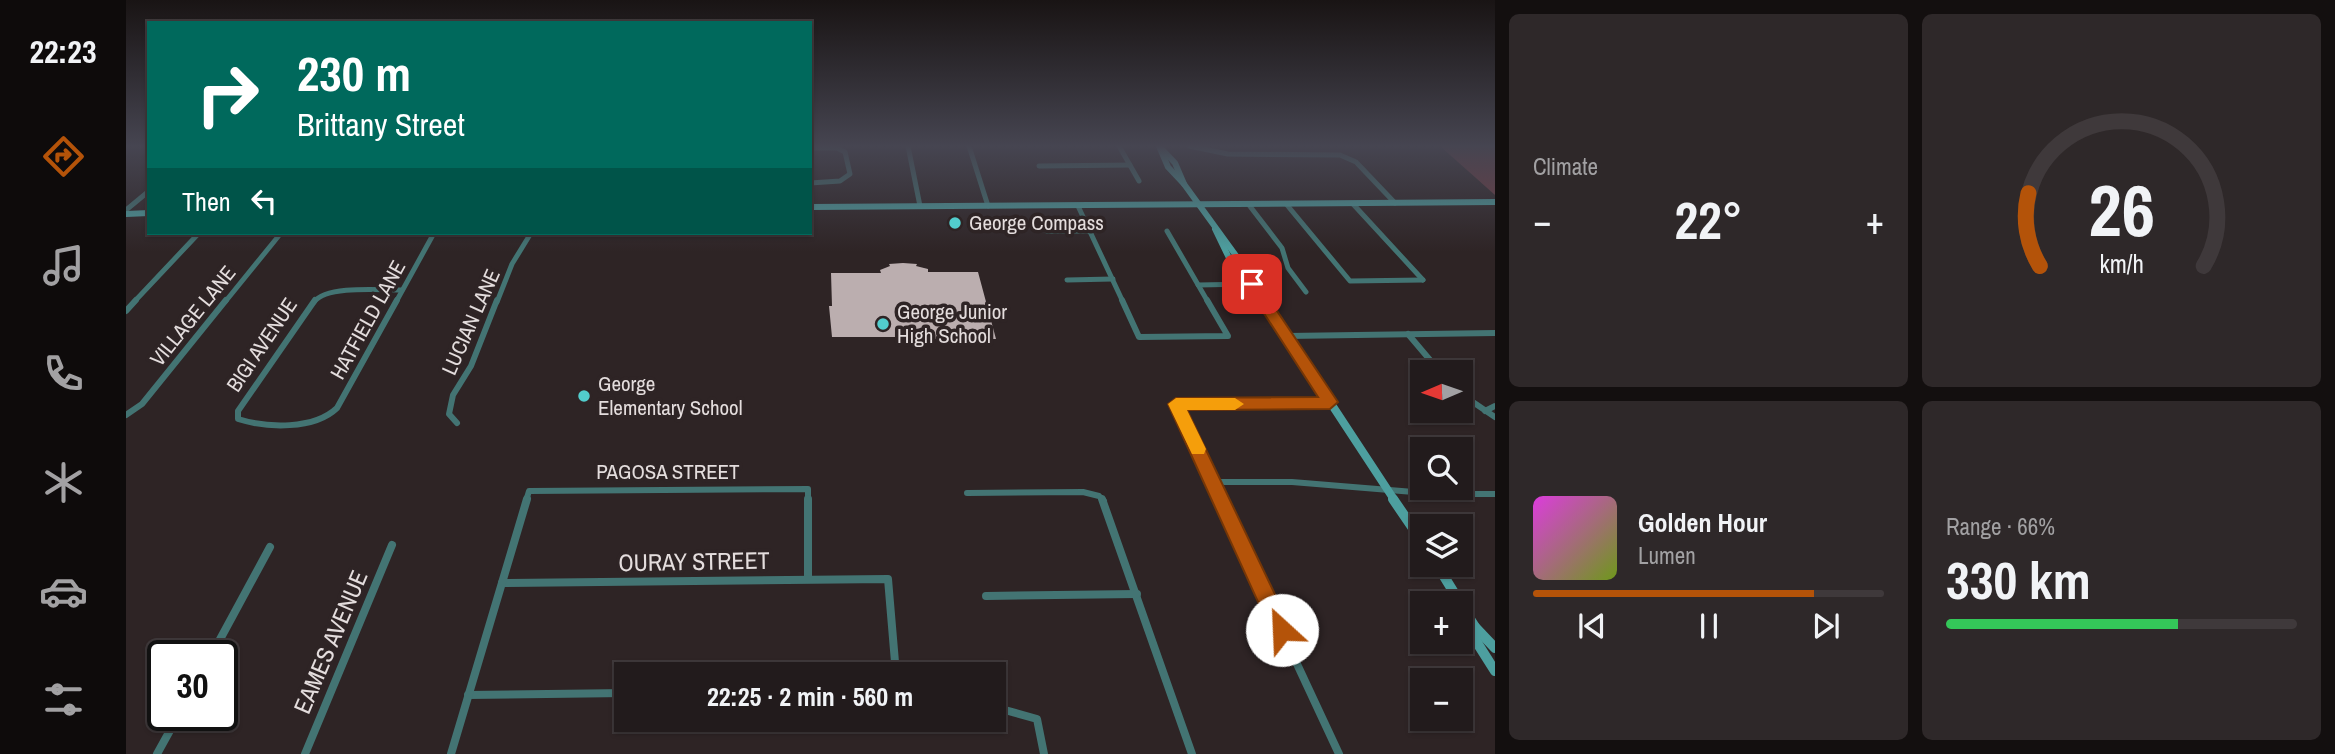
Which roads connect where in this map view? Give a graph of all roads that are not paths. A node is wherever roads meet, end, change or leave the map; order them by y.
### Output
1 (831, 181) edge
2 (915, 181) edge
3 (980, 181) edge
4 (1181, 181) edge
5 (1374, 181) edge
6 (812, 183) edge
7 (147, 193) edge
8 (1495, 202) edge
9 (1395, 203) junction
10 (1353, 204) junction
11 (988, 205) junction
12 (1198, 205) junction
13 (1250, 205) junction
14 (1287, 205) junction
15 (920, 206) junction
16 (1078, 206) junction
17 (812, 207) edge
18 (126, 212) edge
19 (147, 214) edge
20 (1047, 231) dead end
21 (1090, 231) junction
22 (1167, 231) dead end
23 (197, 235) edge
24 (279, 235) edge
25 (433, 235) edge
26 (530, 235) edge
27 (1113, 279) junction
28 (1067, 280) dead end
29 (1252, 284) junction
30 (1198, 285) junction
31 (402, 290) junction
32 (1306, 292) dead end
33 (126, 311) edge
34 (1495, 333) edge
35 (1408, 334) junction
36 (1287, 336) junction
37 (1430, 360) edge
38 (1330, 402) junction
39 (1474, 403) edge
40 (1495, 406) edge
41 (1485, 411) junction
42 (126, 415) edge
43 (1495, 417) edge
44 (238, 419) joint
45 (457, 423) dead end
46 (1213, 482) junction
47 (1387, 490) junction
48 (967, 493) dead end
49 (1495, 494) edge
50 (1410, 524) edge
51 (392, 545) dead end
52 (270, 547) dead end
53 (808, 579) junction
54 (502, 583) junction
55 (1137, 594) junction
56 (986, 596) dead end
57 (1473, 624) edge
58 (1475, 627) junction
59 (220, 640) edge
60 (1495, 648) edge
61 (895, 662) edge
62 (1495, 671) edge
63 (614, 693) edge
64 (468, 695) junction
65 (1006, 710) edge
66 (170, 731) edge
67 (157, 754) edge
68 (305, 754) edge
69 (451, 754) edge
70 (1044, 754) edge
71 (1192, 754) edge
72 (1339, 754) edge

1 - 6 street
2 - 15 street
3 - 11 street
4 - 12 street
5 - 9 street
7 - 18 street
8 - 9 street
9 - 10 street
10 - 14 street
10 - 14 street
11 - 15 street
11 - 16 street
12 - 13 street
12 - 16 street
12 - 29 street
13 - 14 street
13 - 32 street
15 - 17 street
16 - 21 street
18 - 19 street
20 - 21 street
21 - 27 street
22 - 30 street
23 - 33 street
24 - 42 street, VILLAGE LANE
25 - 31 street, HATFIELD LANE
26 - 45 street, LUCIAN LANE
27 - 28 street
27 - 30 street
29 - 30 street
29 - 36 street
31 - 44 street, BIGI AVENUE
31 - 44 street, HATFIELD LANE
34 - 35 street
35 - 36 street
35 - 37 street
36 - 38 street
38 - 46 street
38 - 47 street
39 - 41 street
40 - 41 street
41 - 43 street
46 - 47 street
46 - 72 street
47 - 49 street
47 - 50 street
48 - 55 street
51 - 68 street, EAMES AVENUE
52 - 59 street
53 - 54 street, OURAY STREET
53 - 54 street, PAGOSA STREET
53 - 61 street, OURAY STREET
54 - 64 street
55 - 56 street
55 - 71 street
57 - 58 street
58 - 60 street
58 - 62 street
63 - 64 street
64 - 69 street
65 - 70 street
66 - 67 street

